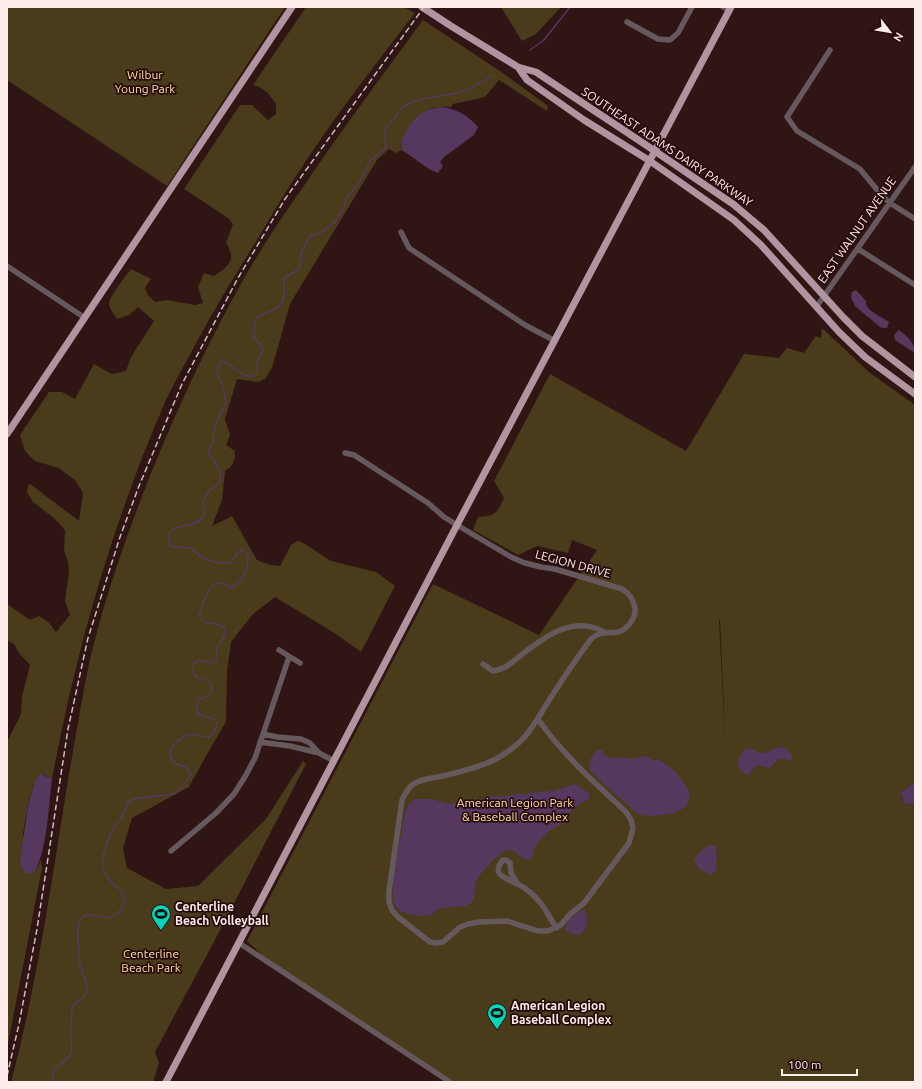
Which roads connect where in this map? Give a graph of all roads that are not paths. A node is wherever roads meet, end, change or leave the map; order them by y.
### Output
1 (292, 7) edge
2 (422, 7) edge
3 (692, 7) edge
4 (728, 8) edge
5 (627, 22) dead end
6 (830, 50) dead end
7 (518, 67) junction
8 (655, 151) junction
9 (650, 161) junction
10 (915, 167) edge
11 (890, 203) junction
12 (915, 219) edge
13 (401, 232) dead end
14 (858, 249) junction
15 (7, 266) edge
16 (915, 285) edge
17 (825, 296) junction
18 (817, 306) junction
19 (85, 318) junction
20 (555, 341) junction
21 (915, 377) edge
22 (915, 394) edge
23 (7, 434) edge
24 (345, 453) dead end
25 (457, 525) junction
26 (604, 632) junction
27 (279, 650) dead end
28 (289, 657) junction
29 (300, 663) dead end
30 (483, 664) dead end
31 (538, 719) junction
32 (263, 734) junction
33 (260, 742) junction
34 (319, 753) junction
35 (334, 761) junction
36 (171, 850) dead end
37 (517, 883) dead end
38 (557, 928) junction
39 (239, 943) junction
40 (166, 1082) edge
41 (450, 1082) edge

1 - 19 main road
2 - 7 main road, SOUTHEAST ADAMS DAIRY PARKWAY
3 - 5 street
4 - 8 main road
6 - 11 street
7 - 8 main road, SOUTHEAST ADAMS DAIRY PARKWAY
7 - 9 main road, SOUTHEAST ADAMS DAIRY PARKWAY
8 - 9 main road
8 - 17 main road, SOUTHEAST ADAMS DAIRY PARKWAY
9 - 18 main road, SOUTHEAST ADAMS DAIRY PARKWAY
9 - 20 main road
10 - 11 street, EAST WALNUT AVENUE
11 - 12 street
11 - 14 street, EAST WALNUT AVENUE
13 - 20 street
14 - 16 street
14 - 17 street, EAST WALNUT AVENUE
15 - 19 street
17 - 18 street, EAST WALNUT AVENUE
17 - 21 main road, SOUTHEAST ADAMS DAIRY PARKWAY
18 - 22 main road, SOUTHEAST ADAMS DAIRY PARKWAY
19 - 23 main road
20 - 25 main road
24 - 25 street
25 - 26 street, LEGION DRIVE
25 - 35 main road
26 - 30 street
26 - 31 street
27 - 28 street
28 - 29 street
28 - 32 street
31 - 38 street
31 - 38 street
32 - 33 street
32 - 34 street
33 - 34 street
33 - 36 street
34 - 35 street
35 - 39 main road
37 - 38 street
39 - 40 main road
39 - 41 street

